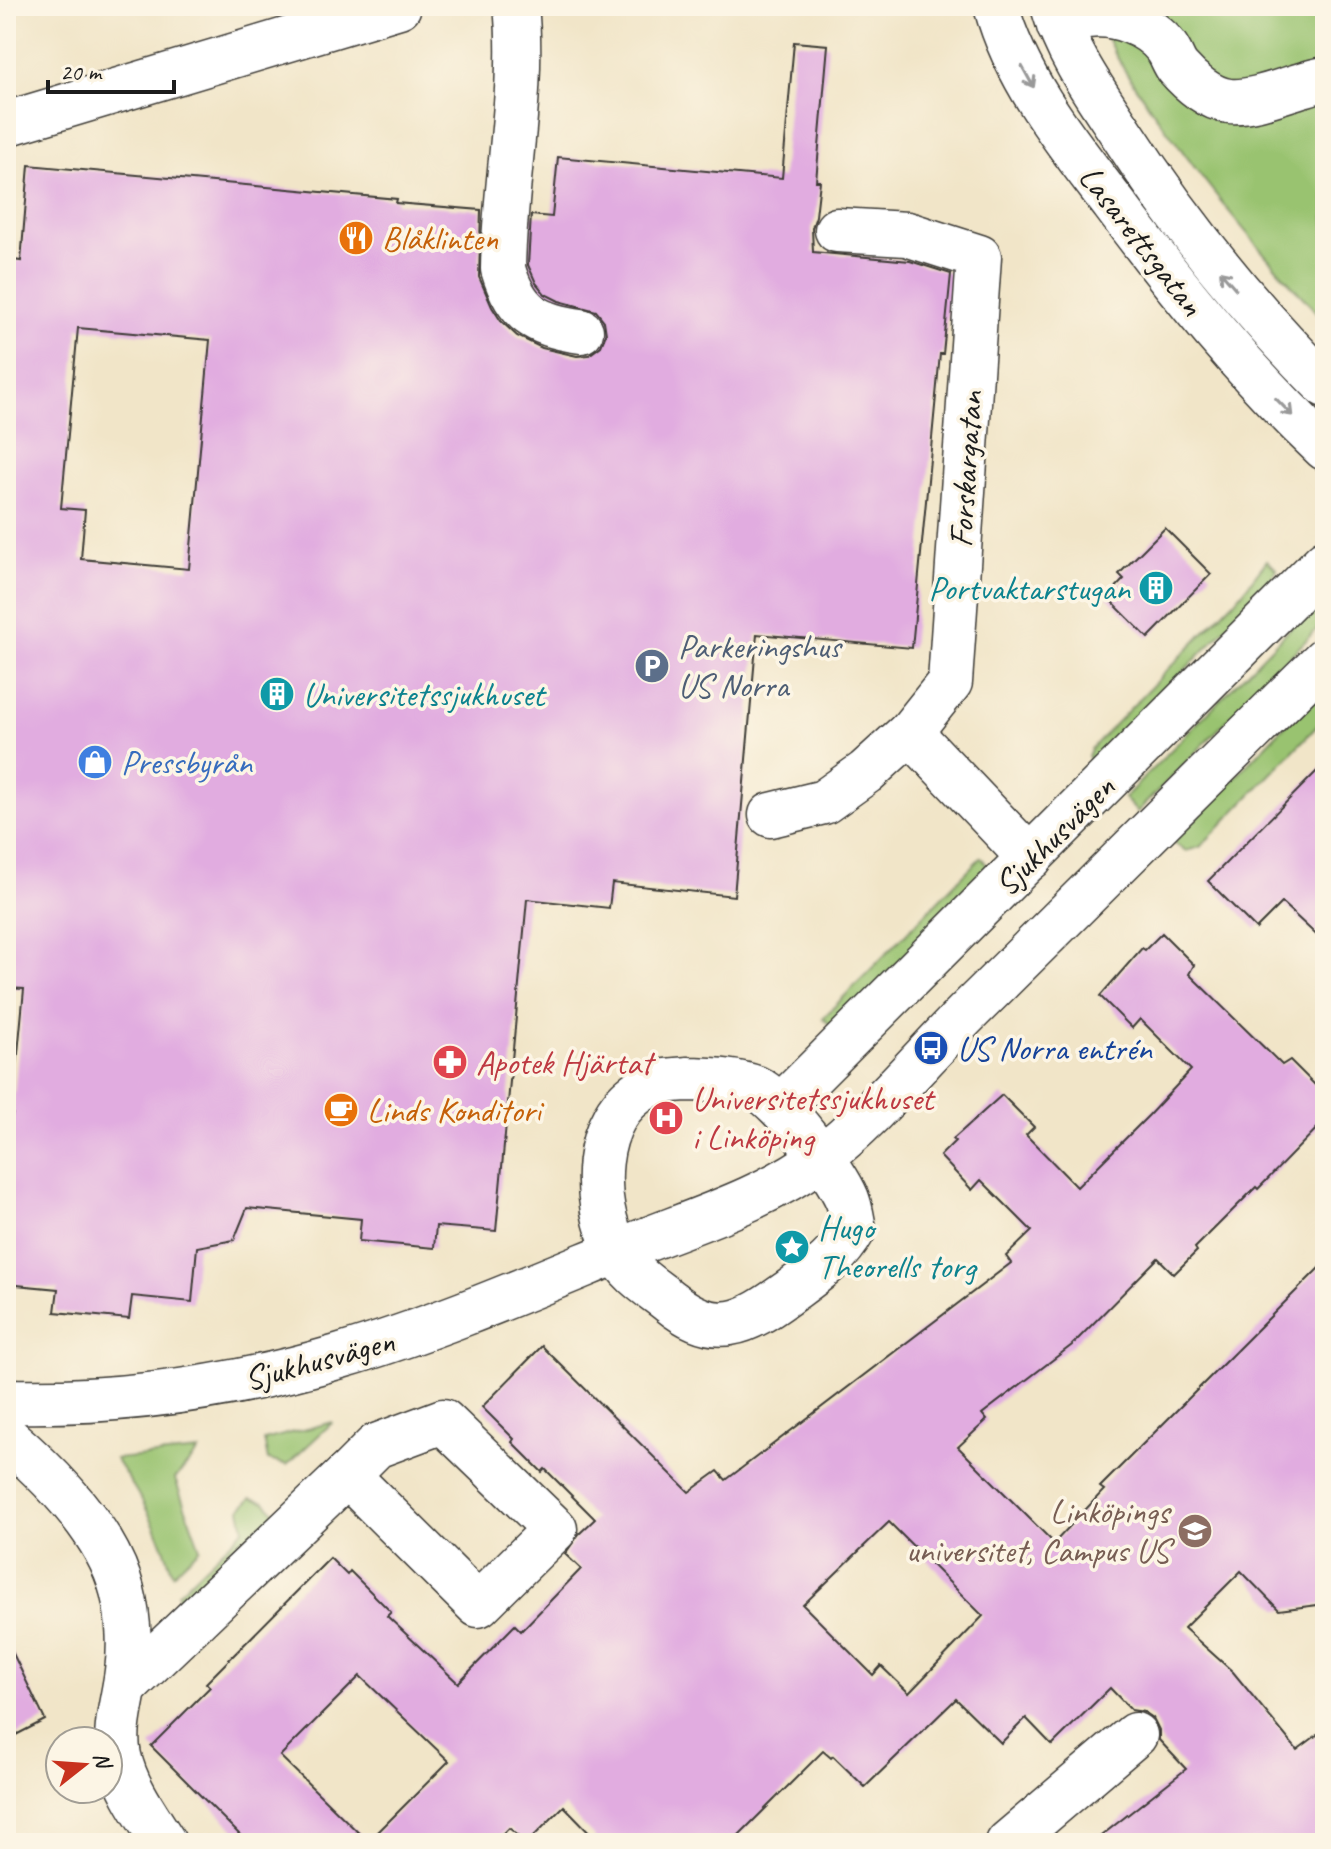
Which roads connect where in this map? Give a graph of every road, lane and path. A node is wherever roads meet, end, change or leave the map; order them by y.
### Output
1 (399, 6) edge
2 (516, 6) edge
3 (996, 6) edge
4 (1056, 16) edge
5 (1325, 79) edge
6 (6, 124) edge
7 (837, 230) dead end
8 (581, 331) dead end
9 (1325, 385) edge
10 (1325, 448) edge
11 (1325, 562) edge
12 (1325, 659) edge
13 (910, 732) junction
14 (771, 815) dead end
15 (1030, 858) junction
16 (781, 1106) junction
17 (820, 1158) junction
18 (617, 1252) junction
19 (6, 1401) edge
20 (6, 1437) edge
21 (347, 1475) junction
22 (125, 1687) junction
23 (1135, 1735) dead end
24 (164, 1843) edge
25 (1008, 1843) edge

1 - 6 street
2 - 8 street
3 -> 10 street, Lasarettsgatan
4 - 5 street
9 -> 4 street, Lasarettsgatan
7 - 13 street, Forskargatan
11 - 15 street, Sjukhusvägen
12 - 17 street, Sjukhusvägen
13 - 14 street, Forskargatan
13 - 15 street
15 - 16 street, Sjukhusvägen
16 - 17 street
16 - 18 street
17 - 18 street, Sjukhusvägen
17 - 18 street
18 - 19 street, Sjukhusvägen
20 - 22 street
21 - 21 street
21 - 22 street
22 - 24 street
23 - 25 street

